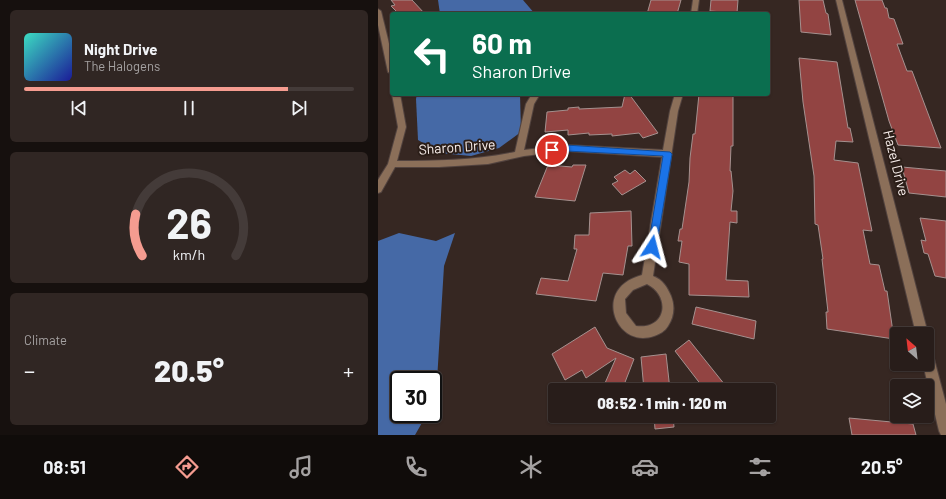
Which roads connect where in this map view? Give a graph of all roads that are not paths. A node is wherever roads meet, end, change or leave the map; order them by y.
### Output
1 (696, 0) edge
2 (839, 0) edge
3 (378, 11) edge
4 (694, 12) edge
5 (390, 63) edge
6 (396, 96) edge
7 (535, 96) edge
8 (678, 96) edge
9 (519, 154) junction
10 (668, 154) junction
11 (392, 164) junction
12 (378, 189) edge
13 (647, 279) junction
14 (920, 327) edge
15 (931, 371) edge
16 (946, 431) edge

1 - 4 street
2 - 14 street, Hazel Drive
3 - 5 street
6 - 11 street
7 - 9 street
8 - 10 street
9 - 10 street, Sharon Drive
9 - 11 street, Sharon Drive
10 - 13 street
11 - 12 street
13 - 13 street
15 - 16 street

